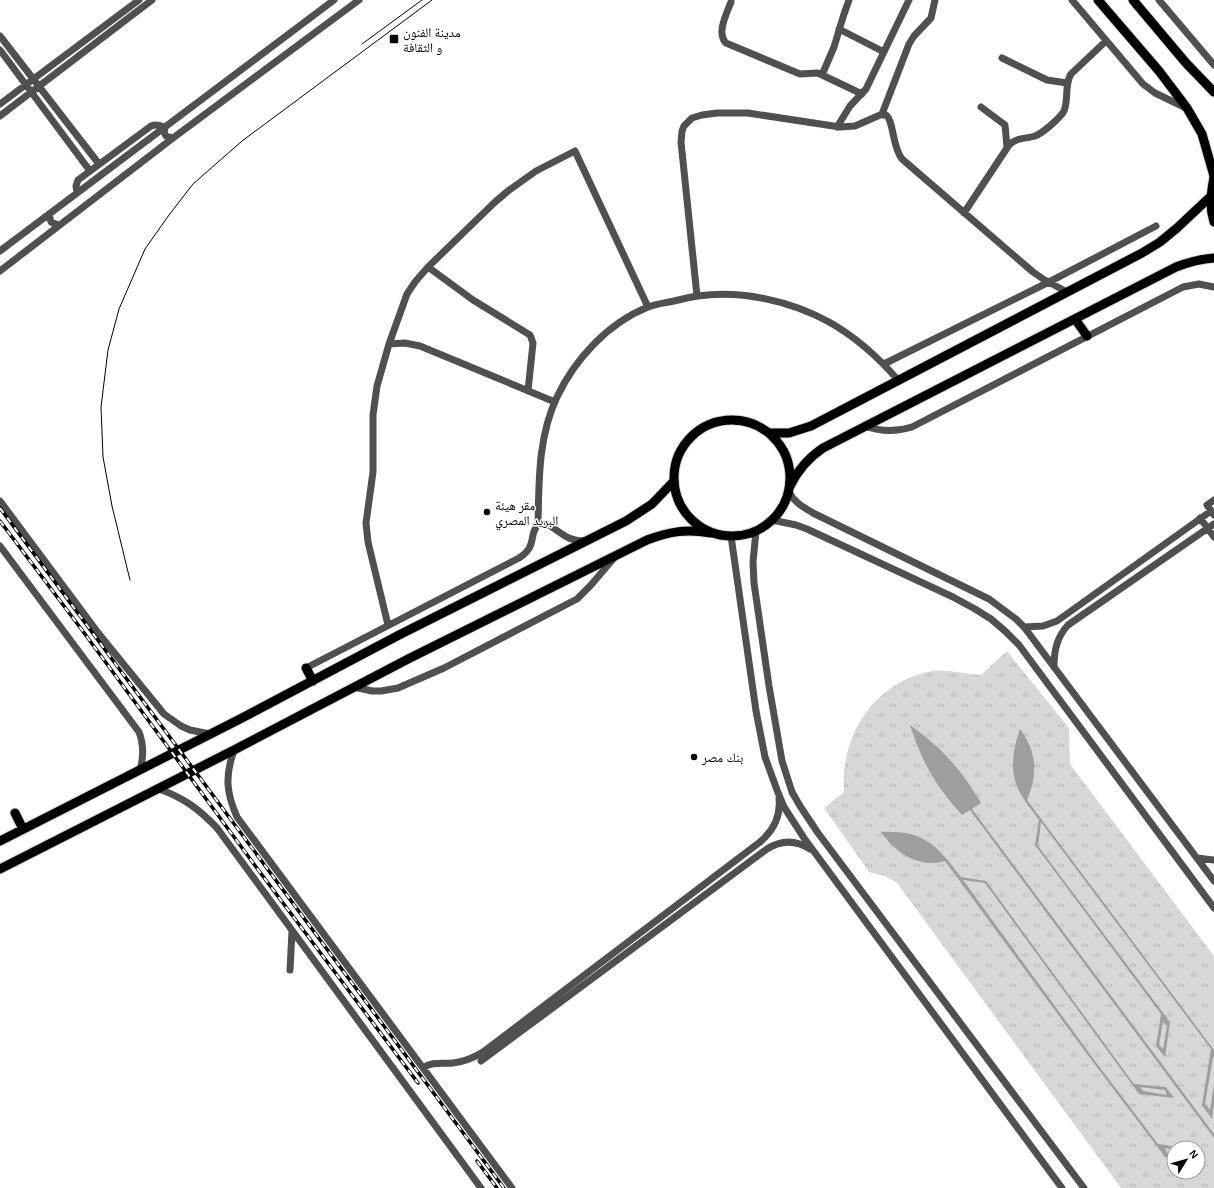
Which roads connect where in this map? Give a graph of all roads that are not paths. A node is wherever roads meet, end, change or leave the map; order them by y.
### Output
1 (139, 0) edge
2 (152, 0) edge
3 (334, 0) edge
4 (359, 0) edge
5 (849, 0) edge
6 (909, 0) edge
7 (935, 0) edge
8 (1072, 0) edge
9 (1098, 0) edge
10 (1133, 0) edge
11 (1159, 0) edge
12 (731, 2) dead end
13 (840, 29) junction
14 (0, 36) edge
15 (1106, 41) junction
16 (0, 50) edge
17 (884, 52) junction
18 (1002, 58) dead end
19 (1214, 65) edge
20 (822, 75) junction
21 (33, 79) junction
22 (1067, 83) junction
23 (26, 84) junction
24 (39, 86) junction
25 (32, 92) junction
26 (1214, 92) edge
27 (862, 94) junction
28 (0, 104) edge
29 (981, 106) dead end
30 (1187, 108) junction
31 (882, 114) junction
32 (0, 116) edge
33 (837, 127) junction
34 (165, 128) junction
35 (173, 138) junction
36 (1007, 147) junction
37 (99, 164) junction
38 (90, 171) junction
39 (1214, 176) edge
40 (78, 193) junction
41 (1210, 197) junction
42 (964, 213) junction
43 (49, 214) junction
44 (1214, 222) edge
45 (58, 225) junction
46 (1156, 226) dead end
47 (0, 251) edge
48 (1214, 258) edge
49 (428, 268) junction
50 (0, 271) edge
51 (1049, 282) junction
52 (1214, 287) edge
53 (1067, 292) junction
54 (697, 296) junction
55 (648, 307) junction
56 (1075, 319) junction
57 (1087, 336) junction
58 (389, 344) junction
59 (884, 364) junction
60 (898, 380) junction
61 (528, 390) junction
62 (555, 402) junction
63 (865, 426) junction
64 (769, 433) junction
65 (674, 481) junction
66 (789, 490) junction
67 (1214, 500) edge
68 (0, 501) edge
69 (1211, 510) edge
70 (1200, 518) junction
71 (772, 520) junction
72 (1214, 524) edge
73 (538, 525) junction
74 (1207, 529) junction
75 (756, 531) junction
76 (712, 533) junction
77 (731, 536) junction
78 (1214, 538) edge
79 (585, 541) junction
80 (0, 546) edge
81 (616, 555) junction
82 (388, 625) junction
83 (1024, 627) junction
84 (1054, 667) junction
85 (306, 668) joint
86 (313, 681) junction
87 (354, 687) junction
88 (210, 734) junction
89 (234, 750) junction
90 (140, 770) junction
91 (159, 789) junction
92 (777, 790) junction
93 (15, 813) dead end
94 (23, 829) junction
95 (0, 841) edge
96 (815, 852) junction
97 (1197, 858) junction
98 (1214, 860) edge
99 (0, 869) edge
100 (1214, 881) edge
101 (1214, 908) edge
102 (292, 931) junction
103 (627, 943) junction
104 (632, 949) junction
105 (614, 952) junction
106 (619, 959) junction
107 (290, 970) dead end
108 (481, 1061) dead end
109 (422, 1068) junction
110 (480, 1188) edge
111 (512, 1188) edge
112 (1062, 1188) edge
113 (1084, 1188) edge

1 - 21 street
2 - 24 street
3 - 34 street
4 - 35 street
5 - 13 street
6 - 17 street
7 - 31 street
8 - 15 street
9 - 30 main road
10 - 26 main road
11 - 19 street
12 - 20 street
13 - 17 street
13 - 20 street
14 - 21 street
15 - 22 street
15 - 30 street
16 - 23 street
17 - 27 street
18 - 22 street
20 - 27 street
21 - 23 street
21 - 24 street
22 - 36 street
23 - 25 street
23 - 28 street
24 - 25 street
24 - 37 street
25 - 32 street
25 - 38 street
27 - 33 street
29 - 36 street
30 - 39 main road
31 - 33 street
31 - 42 street
33 - 54 street
34 - 35 street
34 - 37 street
34 - 40 street
35 - 45 street
36 - 42 street
37 - 38 street
38 - 40 street
39 - 41 main road
40 - 43 street
41 - 44 main road
41 - 53 main road
42 - 51 street
43 - 45 street
43 - 47 street
45 - 50 street
46 - 51 street
48 - 56 main road
49 - 55 street
49 - 58 street
49 - 61 street
51 - 53 street
51 - 59 street
52 - 57 street
53 - 60 main road
54 - 55 street
54 - 59 street
55 - 62 street
56 - 57 main road
56 - 63 main road
57 - 63 street
58 - 61 street
58 - 82 street
59 - 60 street
60 - 64 main road
61 - 62 street
62 - 73 street
63 - 66 main road
64 - 65 main road
64 - 66 main road
65 - 76 main road
65 - 79 main road
66 - 71 main road
66 - 83 street
67 - 69 street
68 - 88 street
69 - 70 street
70 - 74 street
70 - 83 street
71 - 75 main road
71 - 101 street
72 - 74 street
73 - 79 street
73 - 82 street
74 - 78 street
74 - 84 street
75 - 77 main road
75 - 113 street
76 - 77 main road
76 - 81 main road
77 - 92 street
79 - 86 main road
80 - 90 street
81 - 87 main road
81 - 87 street
82 - 85 street
83 - 84 street
84 - 97 street
85 - 86 main road
86 - 88 main road
87 - 89 main road
88 - 90 main road
89 - 91 main road
89 - 109 street
90 - 94 main road
91 - 99 main road
91 - 102 street
92 - 96 street
92 - 103 street
93 - 94 main road
94 - 95 main road
96 - 104 street
96 - 112 street
97 - 98 street
97 - 100 street
102 - 107 street
102 - 110 street
103 - 104 street
103 - 105 street
104 - 106 street
105 - 106 street
105 - 109 street
106 - 108 street
109 - 111 street

